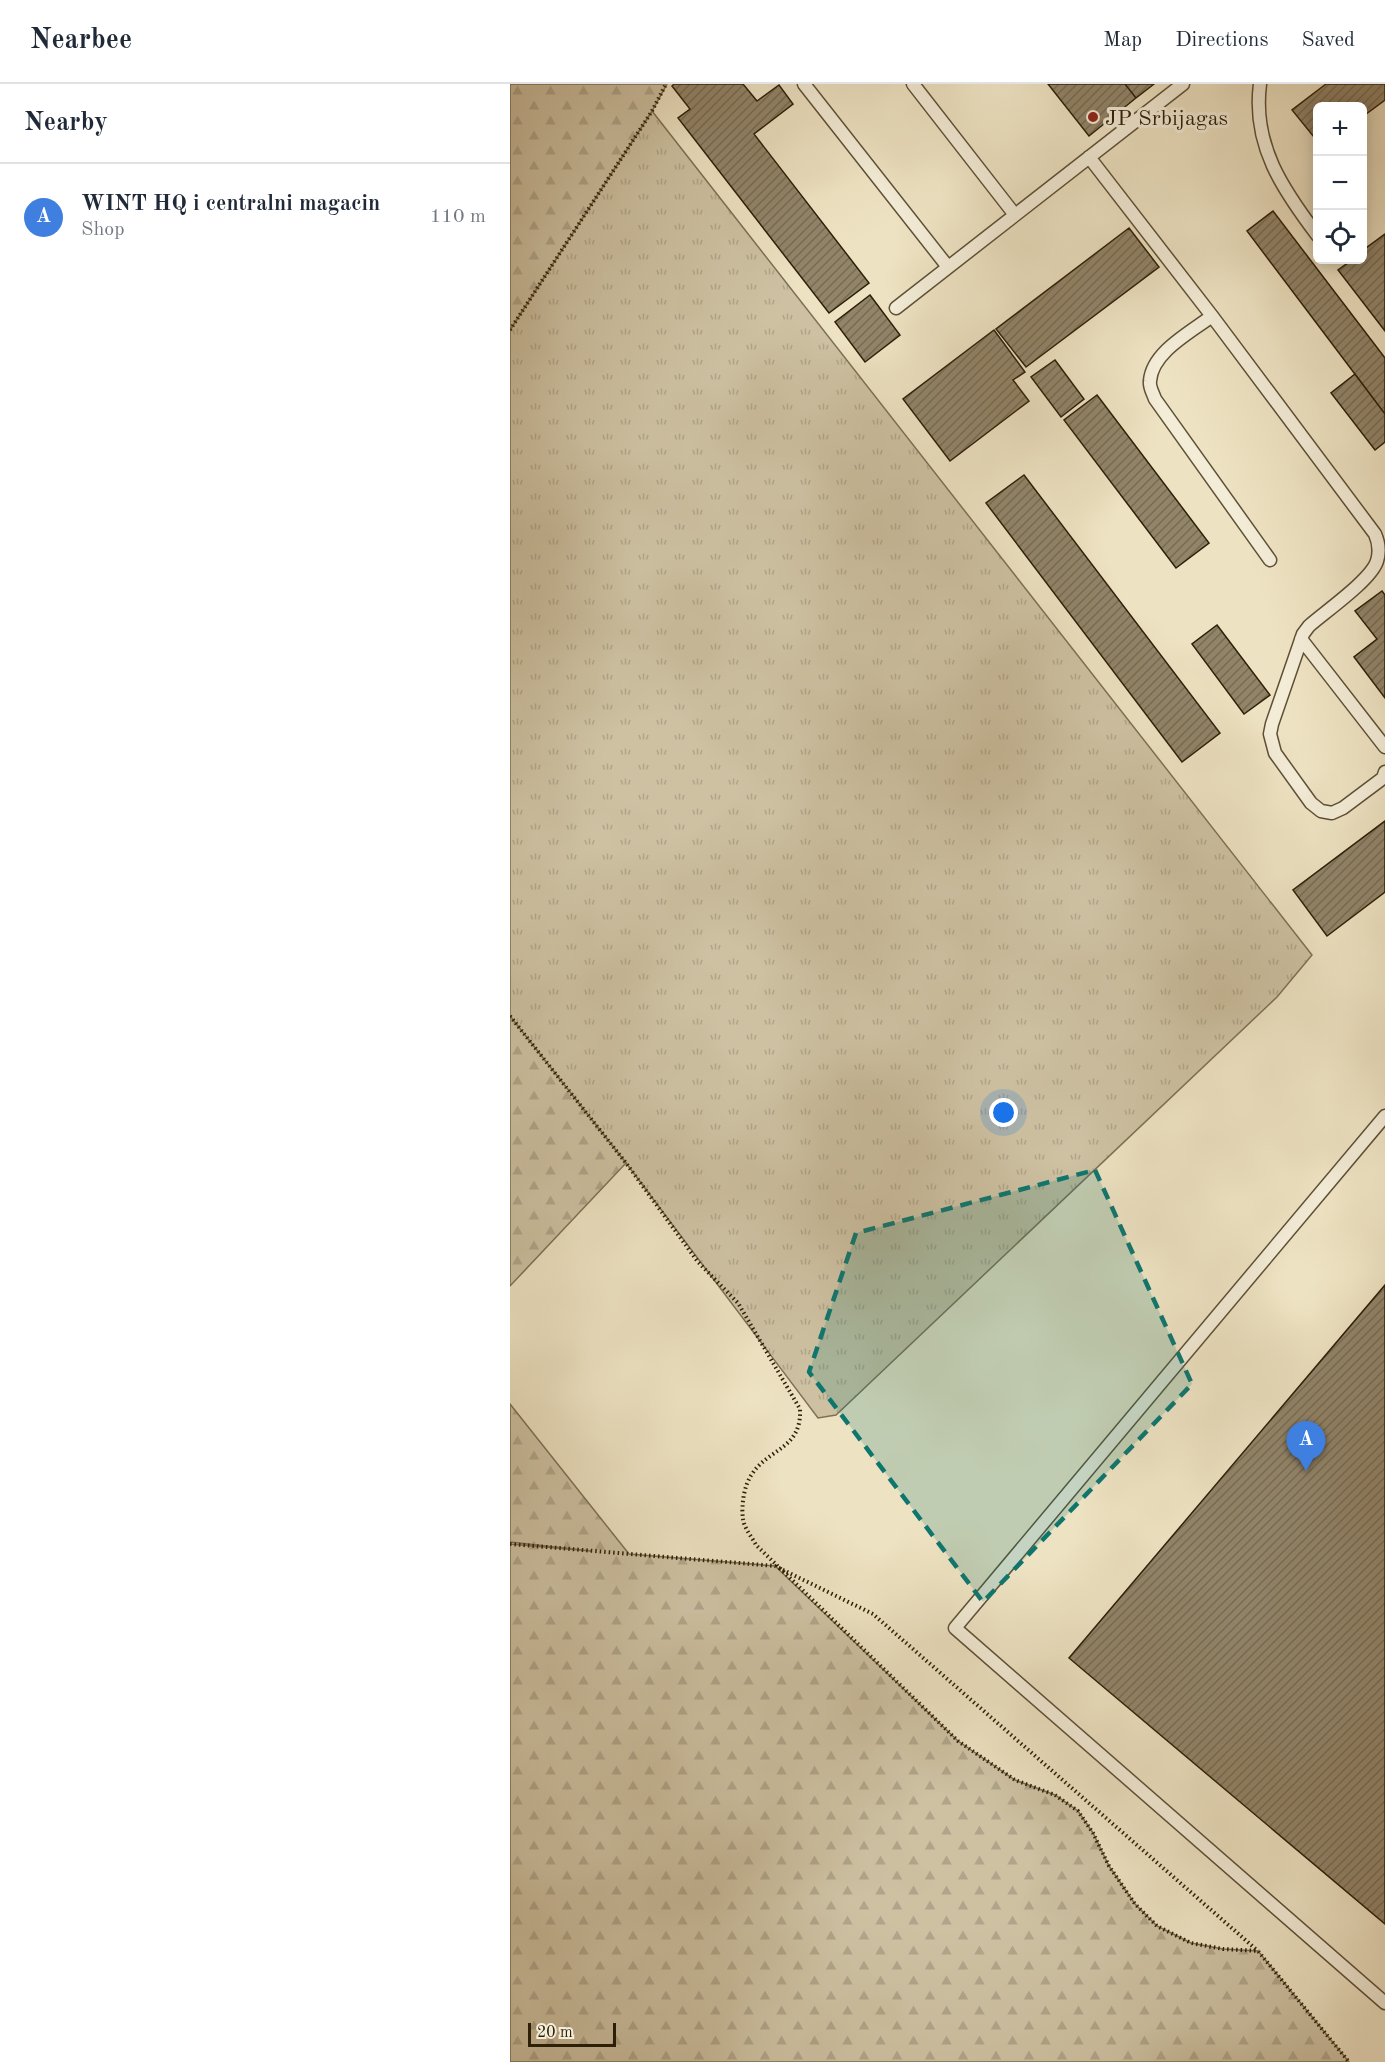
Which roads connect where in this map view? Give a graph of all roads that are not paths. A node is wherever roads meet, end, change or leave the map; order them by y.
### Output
1 (804, 84) edge
2 (913, 84) edge
3 (1183, 84) edge
4 (1260, 84) edge
5 (1089, 157) junction
6 (1015, 214) junction
7 (1313, 231) edge
8 (948, 267) junction
9 (896, 308) dead end
10 (1212, 316) junction
11 (1270, 560) dead end
12 (1301, 639) junction
13 (1385, 747) edge
14 (1385, 772) edge
15 (1385, 1116) edge
16 (1385, 2003) edge

1 - 8 lane
2 - 6 lane
3 - 5 lane
4 - 7 lane
5 - 6 lane
5 - 10 lane
6 - 8 lane
8 - 9 lane
10 - 11 lane
10 - 12 lane
12 - 13 lane
12 - 14 lane
15 - 16 lane

